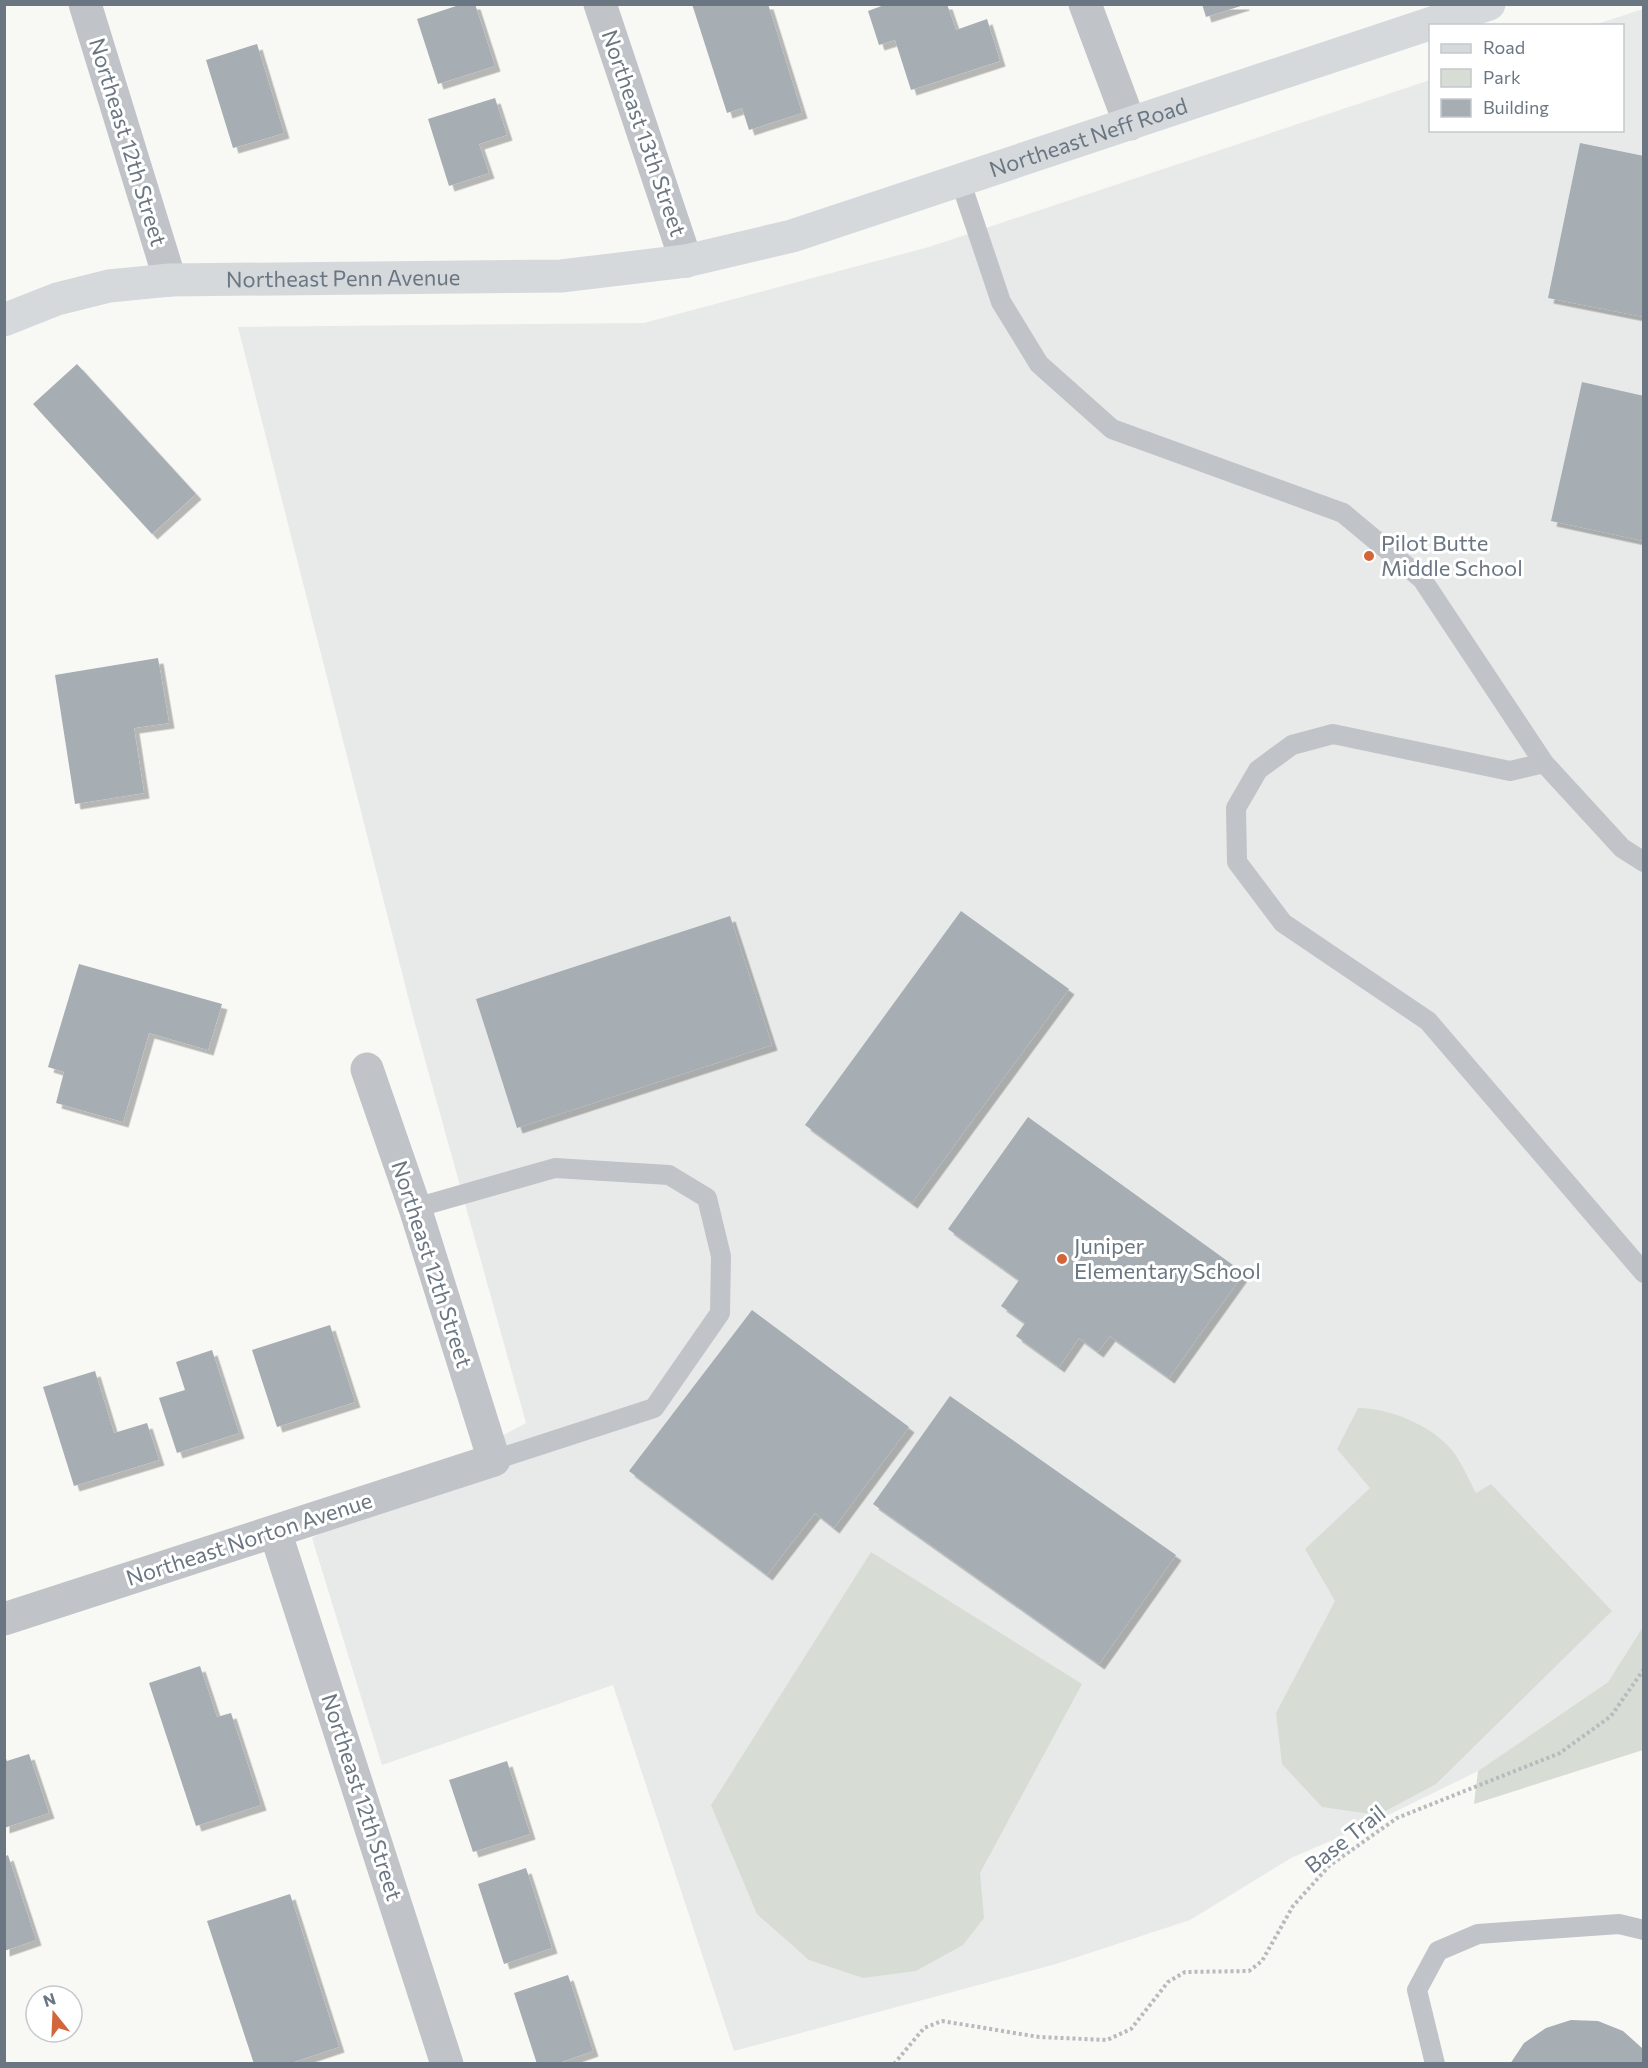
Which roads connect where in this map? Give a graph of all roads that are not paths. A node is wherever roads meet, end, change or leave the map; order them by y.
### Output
1 (85, 4) edge
2 (600, 4) edge
3 (1085, 4) edge
4 (1489, 4) edge
5 (1429, 24) edge
6 (1429, 24) edge
7 (1130, 124) junction
8 (960, 180) junction
9 (686, 261) junction
10 (170, 280) junction
11 (4, 320) edge
12 (1544, 763) junction
13 (1644, 862) edge
14 (367, 1069) dead end
15 (415, 1208) junction
16 (1644, 1273) edge
17 (494, 1460) junction
18 (275, 1531) junction
19 (4, 1619) edge
20 (1644, 1930) edge
21 (447, 2064) edge
22 (1435, 2064) edge

1 - 10 street, Northeast 12th Street
2 - 9 street, Northeast 13th Street
3 - 7 street
4 - 6 main road, Northeast Neff Road
5 - 7 main road, Northeast Neff Road
7 - 8 main road, Northeast Neff Road
8 - 9 main road, Northeast Neff Road
8 - 12 lane
9 - 10 main road, Northeast Penn Avenue
10 - 11 main road, Northeast Penn Avenue
12 - 13 lane
12 - 16 lane
14 - 15 street, Northeast 12th Street
15 - 17 street, Northeast 12th Street
15 - 17 lane
17 - 18 street, Northeast Norton Avenue
18 - 19 street, Northeast Norton Avenue
18 - 21 street, Northeast 12th Street
20 - 22 lane

